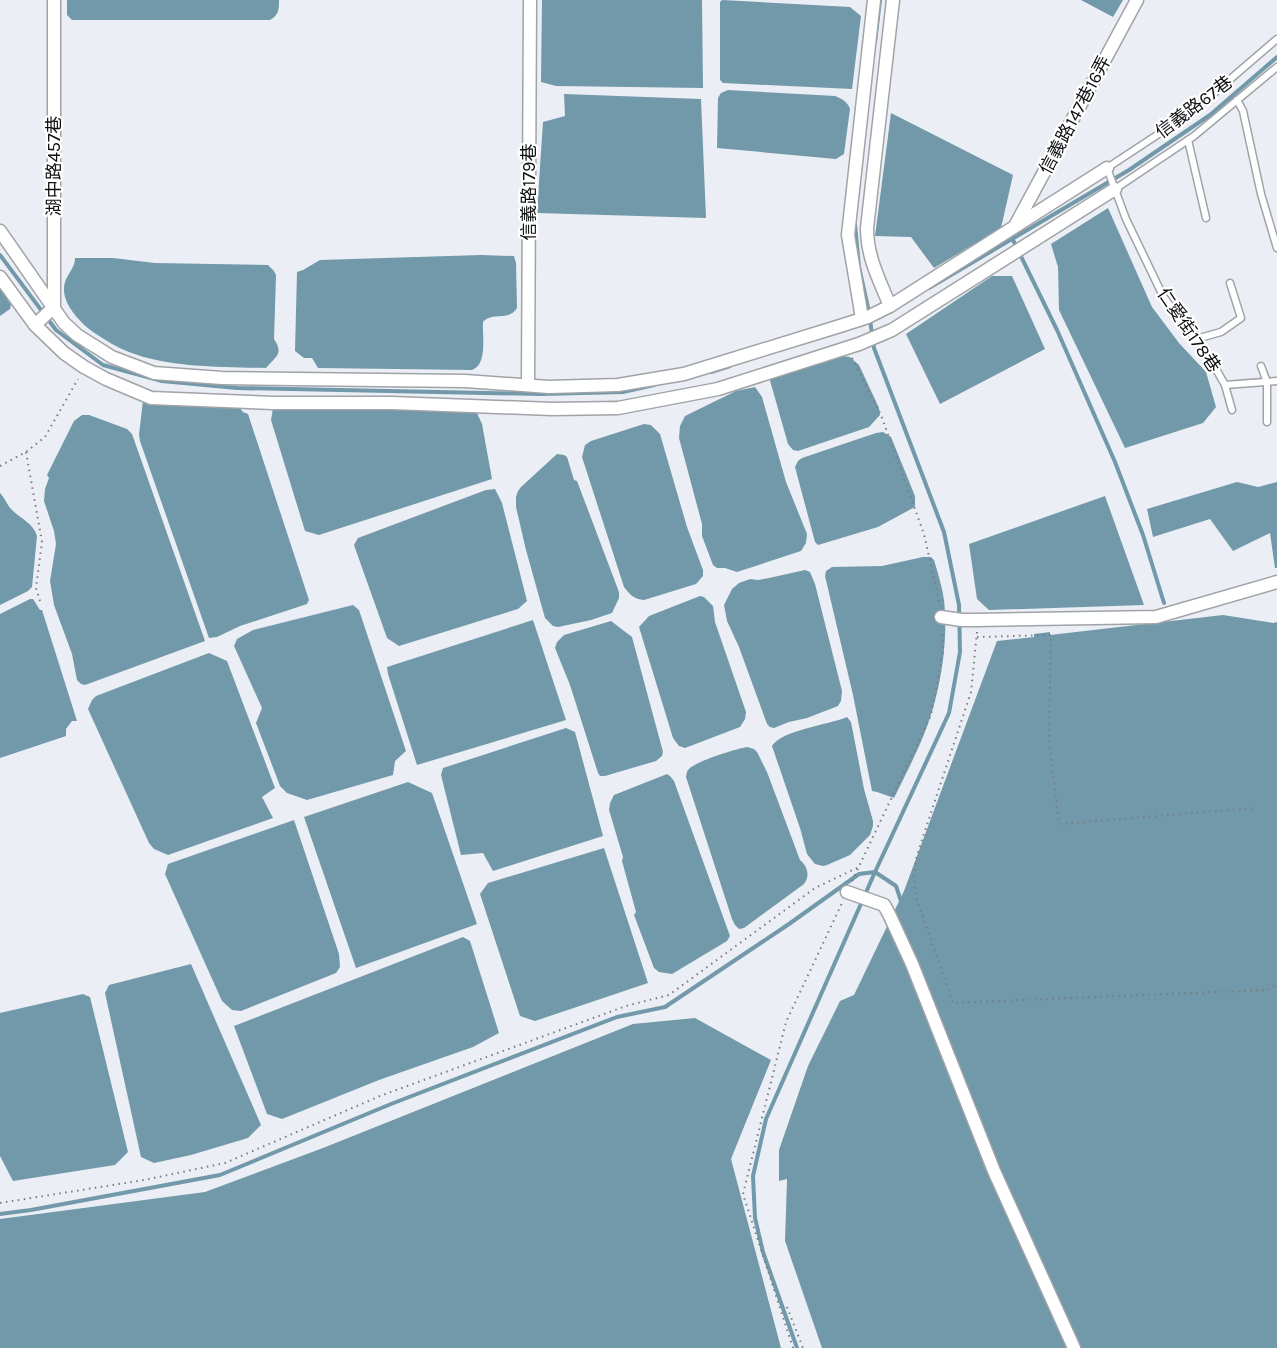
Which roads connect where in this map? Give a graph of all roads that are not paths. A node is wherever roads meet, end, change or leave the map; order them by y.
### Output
1 (54, 0) edge
2 (530, 0) edge
3 (874, 0) edge
4 (893, 0) edge
5 (1137, 0) edge
6 (1276, 44) edge
7 (1277, 67) edge
8 (1236, 100) junction
9 (1188, 140) junction
10 (1108, 171) junction
11 (1114, 186) junction
12 (1206, 218) dead end
13 (1013, 229) junction
14 (0, 231) edge
15 (1277, 248) edge
16 (0, 277) edge
17 (1230, 283) dead end
18 (54, 307) junction
19 (886, 308) junction
20 (865, 317) junction
21 (35, 325) junction
22 (1196, 339) junction
23 (1261, 366) dead end
24 (1277, 381) edge
25 (1267, 382) junction
26 (528, 385) junction
27 (1225, 385) junction
28 (1232, 410) dead end
29 (1267, 422) dead end
30 (1277, 582) edge
31 (944, 617) road end
32 (847, 892) road end
33 (1074, 1348) edge

1 - 18 street, 湖中路457巷
2 - 26 street, 信義路179巷
3 - 20 street
4 - 19 street
5 - 13 street, 信義路147巷16弄
6 - 10 lane, 信義路67巷
7 - 8 lane
8 - 9 lane
8 - 15 lane
9 - 11 lane
9 - 12 lane
10 - 11 lane, 仁愛街178巷
10 - 13 street
11 - 21 street
11 - 22 lane, 仁愛街178巷
13 - 19 street
14 - 18 street
16 - 21 street
17 - 22 lane
18 - 21 street
18 - 26 street
19 - 20 street
20 - 26 street
22 - 27 lane, 仁愛街178巷
23 - 25 lane
24 - 25 lane
25 - 27 lane
25 - 29 lane
27 - 28 lane, 仁愛街178巷
30 - 31 street
32 - 33 street

